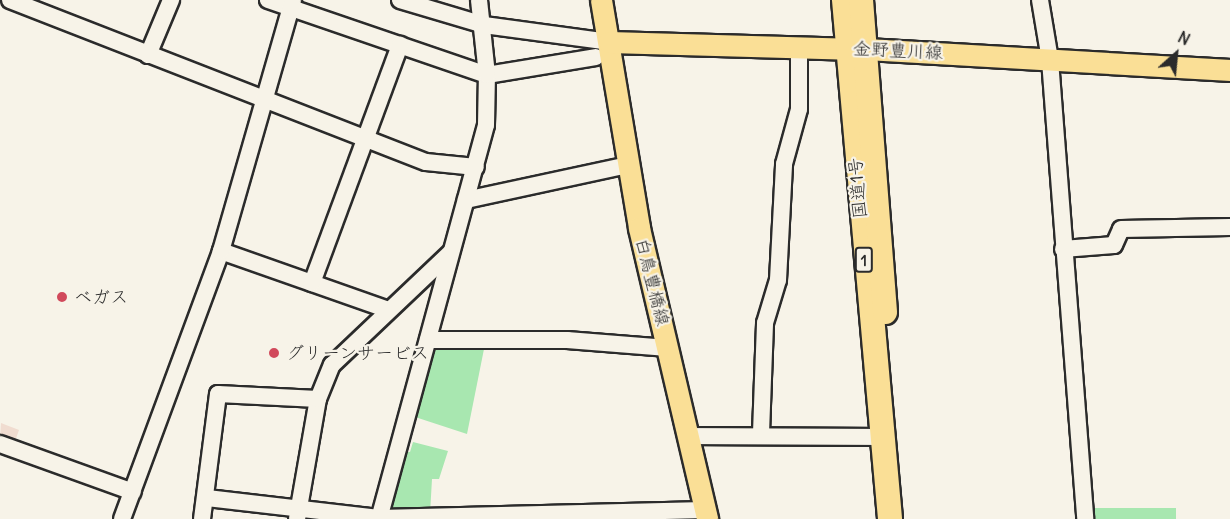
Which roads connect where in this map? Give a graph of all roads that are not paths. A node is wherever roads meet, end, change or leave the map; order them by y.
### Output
1 (10, 0) edge
2 (171, 0) edge
3 (268, 0) edge
4 (400, 0) edge
5 (479, 0) edge
6 (601, 0) edge
7 (1040, 0) edge
8 (292, 4) edge
9 (846, 4) edge
10 (484, 25) junction
11 (400, 45) junction
12 (799, 46) junction
13 (856, 49) junction
14 (602, 50) junction
15 (148, 55) junction
16 (1050, 60) junction
17 (1230, 70) edge
18 (487, 75) junction
19 (265, 100) junction
20 (366, 139) junction
21 (628, 165) junction
22 (476, 167) junction
23 (466, 200) junction
24 (1230, 227) edge
25 (1063, 249) junction
26 (221, 251) junction
27 (450, 253) junction
28 (312, 283) junction
29 (386, 309) junction
30 (428, 340) junction
31 (668, 348) junction
32 (318, 399) junction
33 (761, 433) junction
34 (689, 435) junction
35 (879, 437) junction
36 (1, 447) edge
37 (132, 492) junction
38 (207, 498) junction
39 (706, 514) edge
40 (297, 516) edge
41 (473, 516) edge
42 (122, 519) edge
43 (202, 519) edge
44 (379, 519) edge
45 (890, 519) edge
46 (904, 519) edge
47 (1085, 519) edge

1 - 15 street
2 - 15 street
3 - 8 street
4 - 10 street
5 - 10 street
6 - 14 main road
7 - 16 street
8 - 11 street
8 - 19 street
9 - 13 highway, 国道1号 / 1
10 - 14 street
10 - 18 street
11 - 18 street
11 - 20 street
12 - 13 main road, 金野豊川線
12 - 14 main road, 金野豊川線
12 - 33 street
13 - 16 main road, 金野豊川線
13 - 35 highway, 国道1号 / 1
13 - 46 highway, 国道1号 / 1
14 - 18 street
14 - 21 main road, 白鳥豊橋線
15 - 19 street
16 - 17 main road, 金野豊川線
16 - 25 street
18 - 22 street
19 - 20 street
19 - 26 street
20 - 22 street
20 - 28 street
21 - 23 street
21 - 31 main road, 白鳥豊橋線
22 - 23 street
23 - 27 street
24 - 25 street
25 - 47 street
26 - 28 street
26 - 37 street
27 - 29 street
27 - 30 street
28 - 29 street
29 - 32 street
30 - 31 street
30 - 44 street
31 - 34 main road, 白鳥豊橋線
32 - 38 street
32 - 40 street
33 - 34 street
33 - 35 street
34 - 39 main road, 白鳥豊橋線
35 - 45 highway, 国道1号 / 1
36 - 37 street
37 - 42 street
38 - 40 street
38 - 43 street
39 - 41 street
40 - 44 street
41 - 44 street

